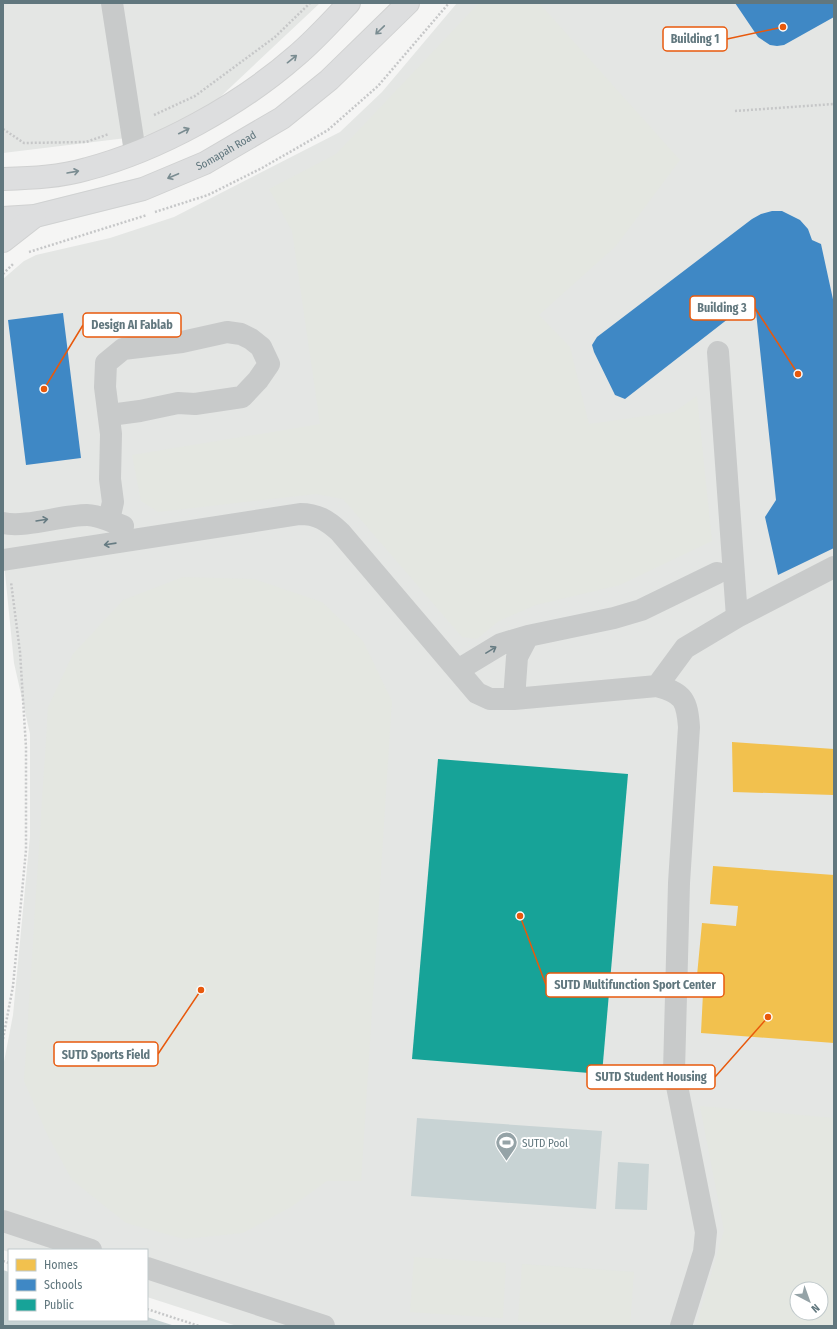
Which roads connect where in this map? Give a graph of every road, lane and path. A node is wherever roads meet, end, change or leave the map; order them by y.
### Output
1 (112, 3) edge
2 (310, 3) edge
3 (349, 3) edge
4 (408, 3) edge
5 (834, 104) edge
6 (735, 111) dead end
7 (131, 125) junction
8 (3, 129) edge
9 (136, 152) junction
10 (3, 163) edge
11 (35, 178) junction
12 (3, 179) edge
13 (35, 216) junction
14 (3, 218) edge
15 (3, 240) edge
16 (718, 352) dead end
17 (110, 415) junction
18 (109, 520) junction
19 (3, 523) edge
20 (162, 536) junction
21 (6, 560) edge
22 (834, 567) edge
23 (717, 573) dead end
24 (737, 617) junction
25 (528, 636) junction
26 (458, 670) junction
27 (657, 686) junction
28 (514, 699) junction
29 (3, 1039) edge
30 (3, 1221) edge
31 (88, 1249) edge
32 (148, 1268) edge
33 (148, 1309) edge
34 (199, 1326) edge
35 (324, 1326) edge
36 (681, 1326) edge

1 - 7 lane
2 - 7 path
9 -> 3 main road
4 -> 13 main road, Somapah Road
5 - 6 path
7 - 8 path
7 - 9 lane
11 -> 9 main road
10 - 11 main road
11 - 12 main road
13 - 14 main road, Somapah Road
13 - 15 main road
16 - 24 lane
17 - 17 lane
17 - 18 lane
19 -> 18 lane
18 - 20 lane
20 -> 21 lane
20 - 26 lane
21 - 29 path
22 - 24 lane
23 - 25 lane
24 - 27 lane
26 -> 25 lane
25 - 28 lane
26 - 28 lane
27 - 28 lane
27 - 36 lane
30 - 31 lane
32 - 35 lane
33 - 34 path

